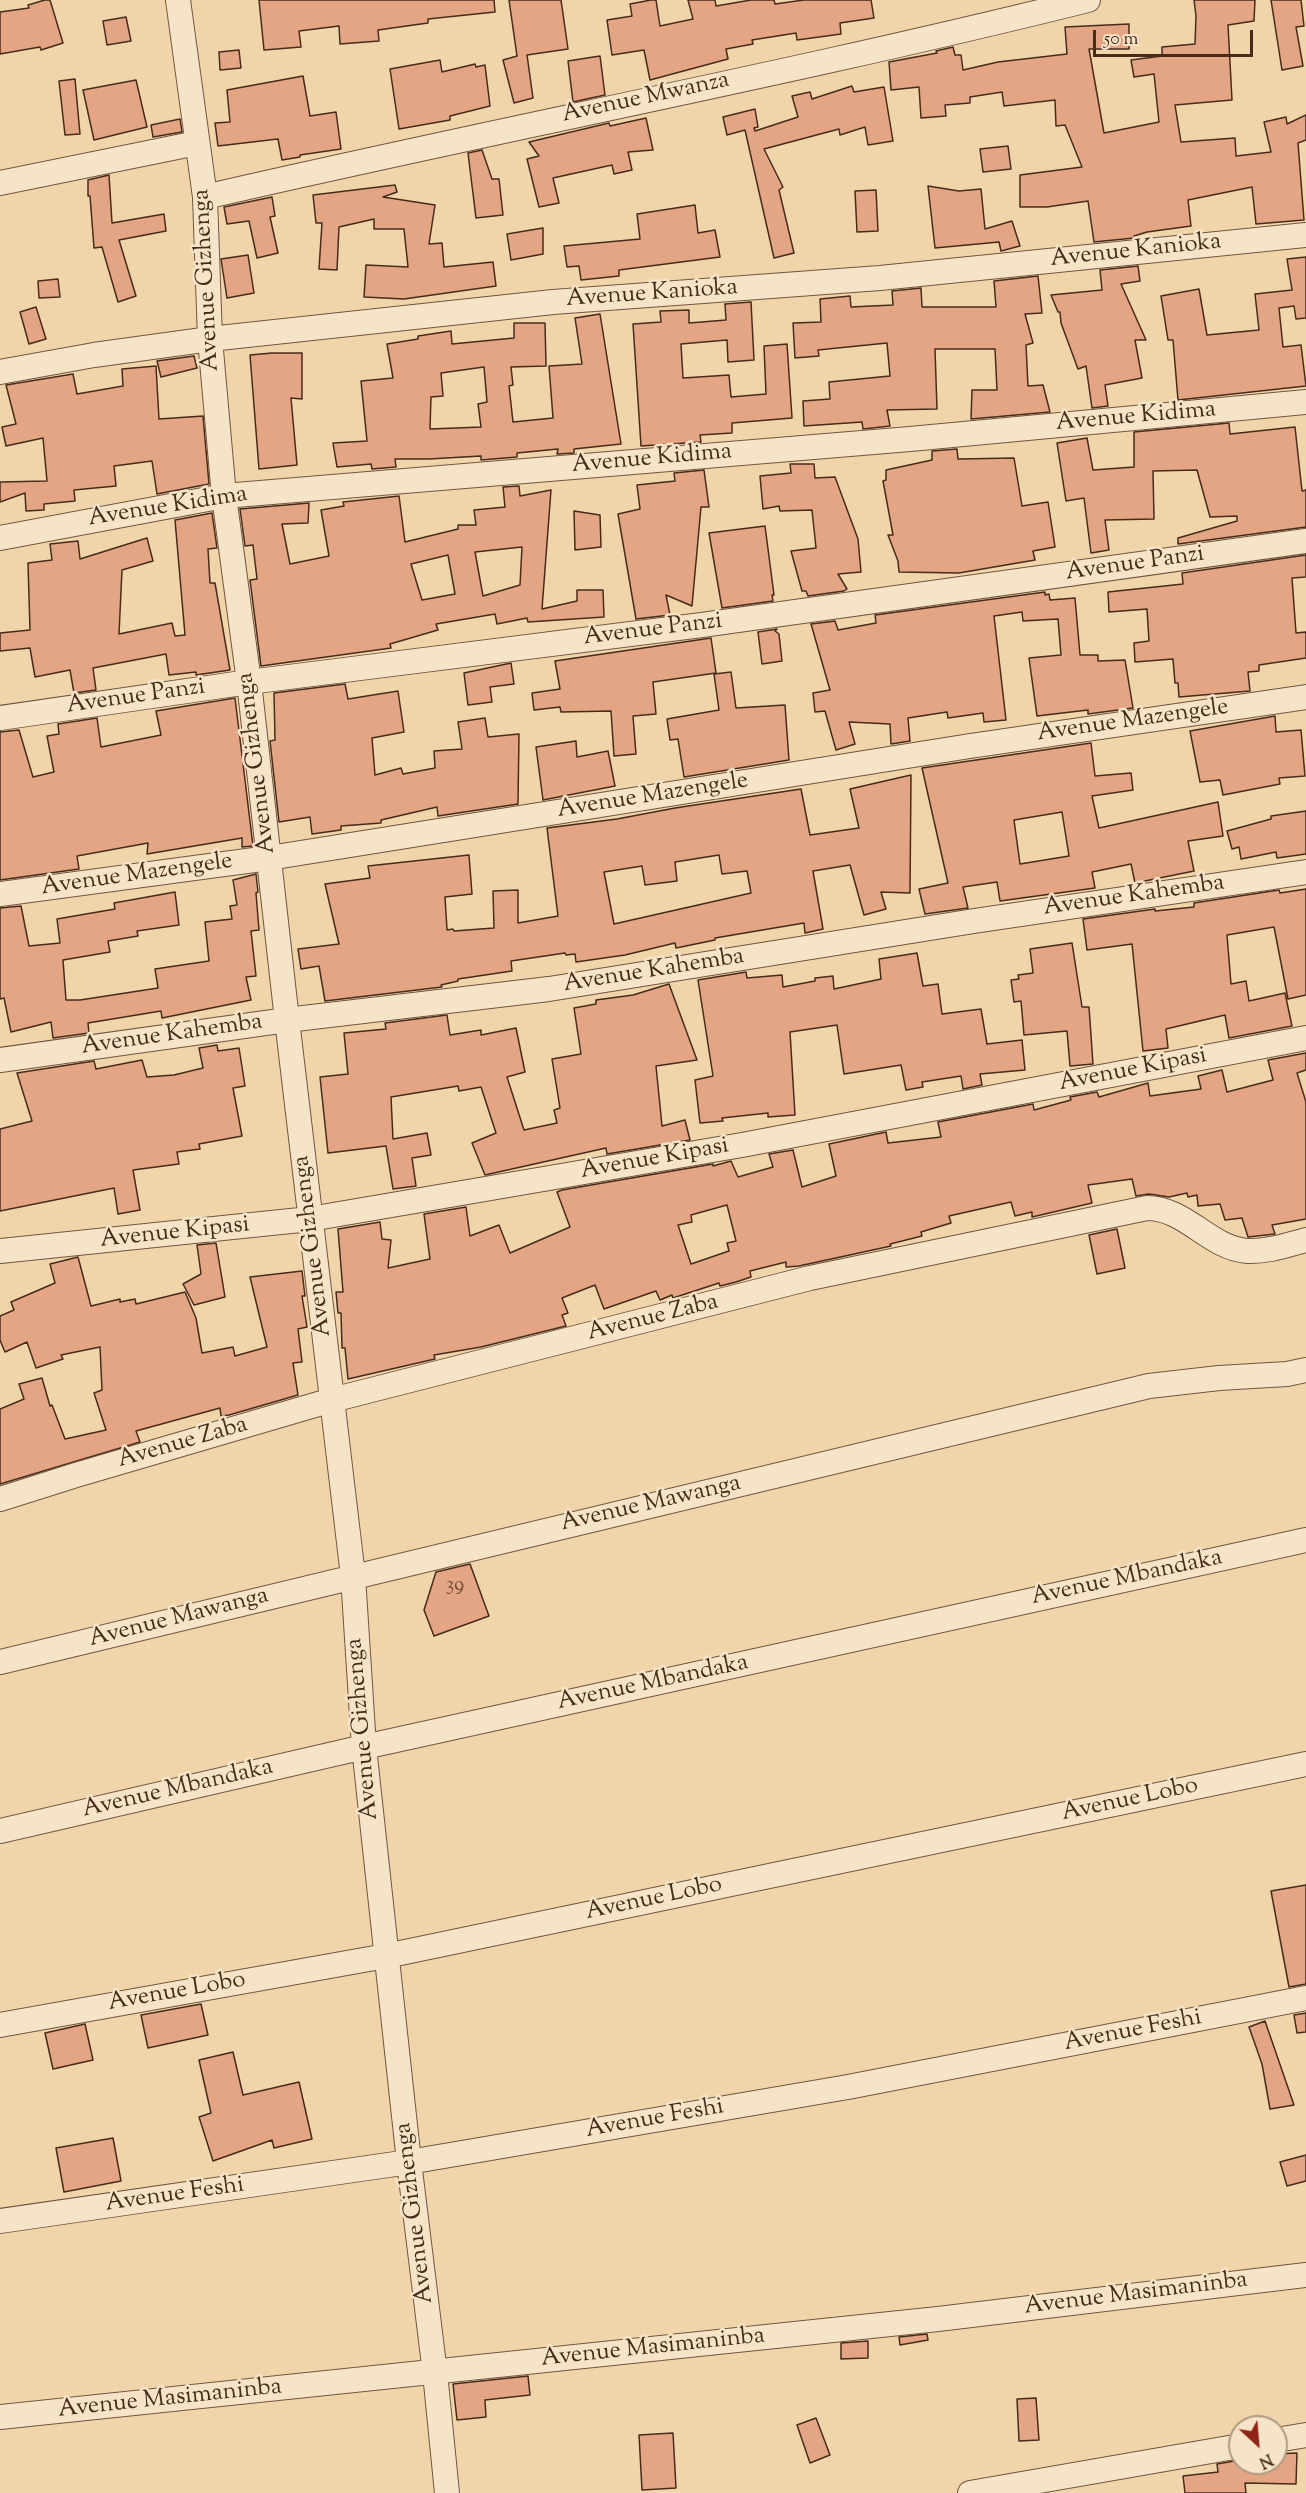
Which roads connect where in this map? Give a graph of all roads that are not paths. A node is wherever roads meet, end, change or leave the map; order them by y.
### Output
1 (178, 0) edge
2 (1088, 0) edge
3 (197, 143) junction
4 (0, 183) edge
5 (205, 197) junction
6 (1306, 235) edge
7 (210, 339) junction
8 (0, 372) edge
9 (1306, 402) edge
10 (224, 496) junction
11 (0, 538) edge
12 (1306, 541) edge
13 (249, 682) junction
14 (1306, 697) edge
15 (0, 718) edge
16 (269, 858) junction
17 (1306, 872) edge
18 (0, 894) edge
19 (286, 1020) junction
20 (1306, 1038) edge
21 (0, 1060) edge
22 (310, 1219) junction
23 (1306, 1240) edge
24 (0, 1251) edge
25 (1306, 1370) edge
26 (332, 1400) junction
27 (0, 1499) edge
28 (1306, 1540) edge
29 (353, 1576) junction
30 (0, 1662) edge
31 (364, 1747) junction
32 (1306, 1764) edge
33 (0, 1831) edge
34 (386, 1956) junction
35 (1306, 1998) edge
36 (0, 2025) edge
37 (409, 2162) junction
38 (0, 2221) edge
39 (1306, 2275) edge
40 (435, 2373) junction
41 (0, 2418) edge
42 (1306, 2435) edge
43 (1288, 2438) edge
44 (1228, 2448) edge
45 (447, 2493) edge
46 (970, 2493) edge

1 - 3 street, Avenue Gizhenga
2 - 5 street, Avenue Mwanza
3 - 4 street
3 - 5 street, Avenue Gizhenga
5 - 7 street, Avenue Gizhenga
6 - 7 street, Avenue Kanioka
7 - 8 street, Avenue Kanioka
7 - 10 street, Avenue Gizhenga
9 - 10 street, Avenue Kidima
10 - 11 street, Avenue Kidima
10 - 13 street, Avenue Gizhenga
12 - 13 street, Avenue Panzi
13 - 15 street, Avenue Panzi
13 - 16 street, Avenue Gizhenga
14 - 16 street, Avenue Mazengele
16 - 18 street, Avenue Mazengele
16 - 19 street, Avenue Gizhenga
17 - 19 street, Avenue Kahemba
19 - 21 street, Avenue Kahemba
19 - 22 street, Avenue Gizhenga
20 - 22 street, Avenue Kipasi
22 - 24 street, Avenue Kipasi
22 - 26 street, Avenue Gizhenga
23 - 26 street, Avenue Zaba
25 - 29 street, Avenue Mawanga
26 - 27 street, Avenue Zaba
26 - 29 street, Avenue Gizhenga
28 - 31 street, Avenue Mbandaka
29 - 30 street, Avenue Mawanga
29 - 31 street, Avenue Gizhenga
31 - 33 street, Avenue Mbandaka
31 - 34 street, Avenue Gizhenga
32 - 34 street, Avenue Lobo
34 - 36 street, Avenue Lobo
34 - 37 street, Avenue Gizhenga
35 - 37 street, Avenue Feshi
37 - 38 street, Avenue Feshi
37 - 40 street, Avenue Gizhenga
39 - 40 street, Avenue Masimaninba
40 - 41 street, Avenue Masimaninba
40 - 45 street, Avenue Gizhenga
42 - 43 street
44 - 46 street

